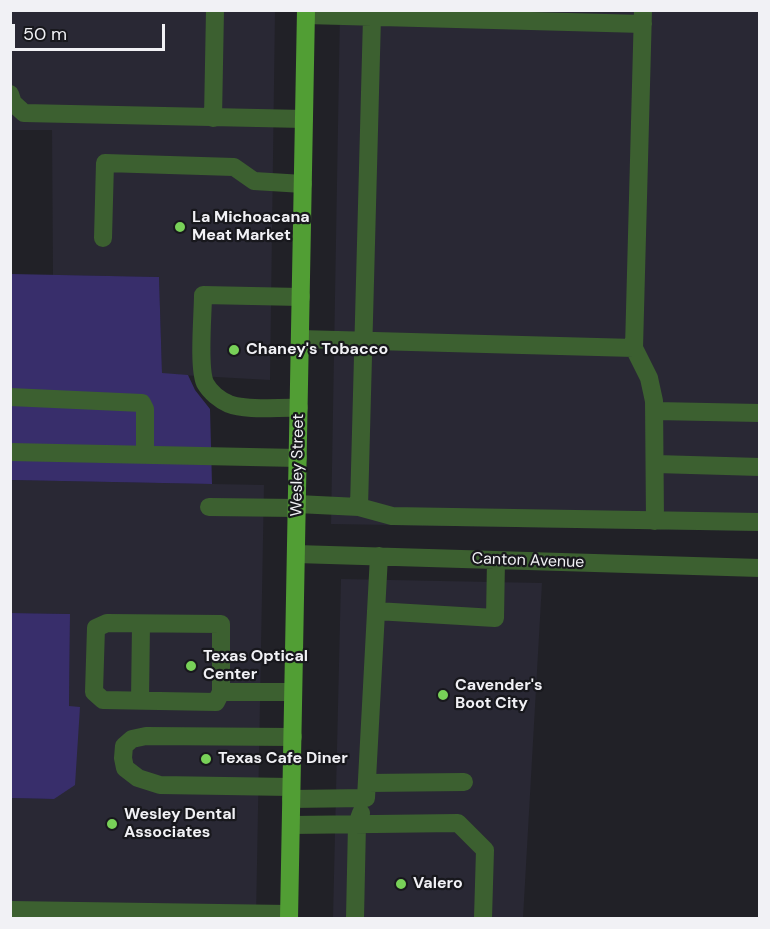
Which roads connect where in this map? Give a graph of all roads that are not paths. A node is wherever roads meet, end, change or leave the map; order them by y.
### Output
1 (215, 10) edge
2 (306, 13) edge
3 (372, 17) junction
4 (588, 17) edge
5 (643, 17) edge
6 (12, 98) edge
7 (213, 118) junction
8 (304, 119) junction
9 (303, 184) junction
10 (104, 238) dead end
11 (301, 297) junction
12 (300, 339) junction
13 (364, 341) junction
14 (634, 348) junction
15 (10, 397) edge
16 (299, 408) junction
17 (655, 411) junction
18 (759, 413) edge
19 (10, 452) edge
20 (145, 455) junction
21 (298, 458) junction
22 (656, 464) junction
23 (759, 467) edge
24 (297, 506) junction
25 (209, 507) dead end
26 (359, 507) junction
27 (655, 520) junction
28 (759, 522) edge
29 (296, 554) junction
30 (379, 556) junction
31 (496, 560) junction
32 (759, 568) edge
33 (376, 611) junction
34 (141, 624) junction
35 (221, 692) junction
36 (293, 693) junction
37 (140, 700) junction
38 (292, 737) junction
39 (464, 782) dead end
40 (366, 791) junction
41 (291, 793) junction
42 (357, 824) junction
43 (291, 825) junction
44 (10, 910) edge
45 (200, 915) edge
46 (289, 916) edge
47 (355, 918) edge
48 (483, 918) edge

1 - 7 street
2 - 3 street
2 - 8 main road, Wesley Street
3 - 4 street
3 - 13 street
4 - 5 street
5 - 14 street
6 - 7 street
7 - 8 street
8 - 9 main road, Wesley Street
9 - 10 street
9 - 11 main road, Wesley Street
11 - 12 main road, Wesley Street
11 - 16 street
12 - 13 street
12 - 16 main road, Wesley Street
13 - 14 street
13 - 26 street
14 - 17 street
15 - 20 street
16 - 21 main road, Wesley Street
17 - 18 street
17 - 22 street
19 - 20 street
20 - 21 street
21 - 24 main road, Wesley Street
22 - 23 street
22 - 27 street
24 - 25 street
24 - 26 street
24 - 29 main road, Wesley Street
26 - 27 street
27 - 28 street
29 - 30 street, Canton Avenue
29 - 36 main road, Wesley Street
30 - 31 street, Canton Avenue
30 - 33 street
31 - 32 street, Canton Avenue
31 - 33 street
33 - 40 street
34 - 35 street
34 - 37 street
34 - 37 street
35 - 36 street
35 - 37 street
36 - 38 main road, Wesley Street
38 - 41 main road, Wesley Street
38 - 41 street
39 - 40 street
40 - 41 street
40 - 42 street
41 - 43 main road, Wesley Street
42 - 43 street
42 - 47 street
42 - 48 street
43 - 46 main road, Wesley Street
44 - 45 street
45 - 46 street

